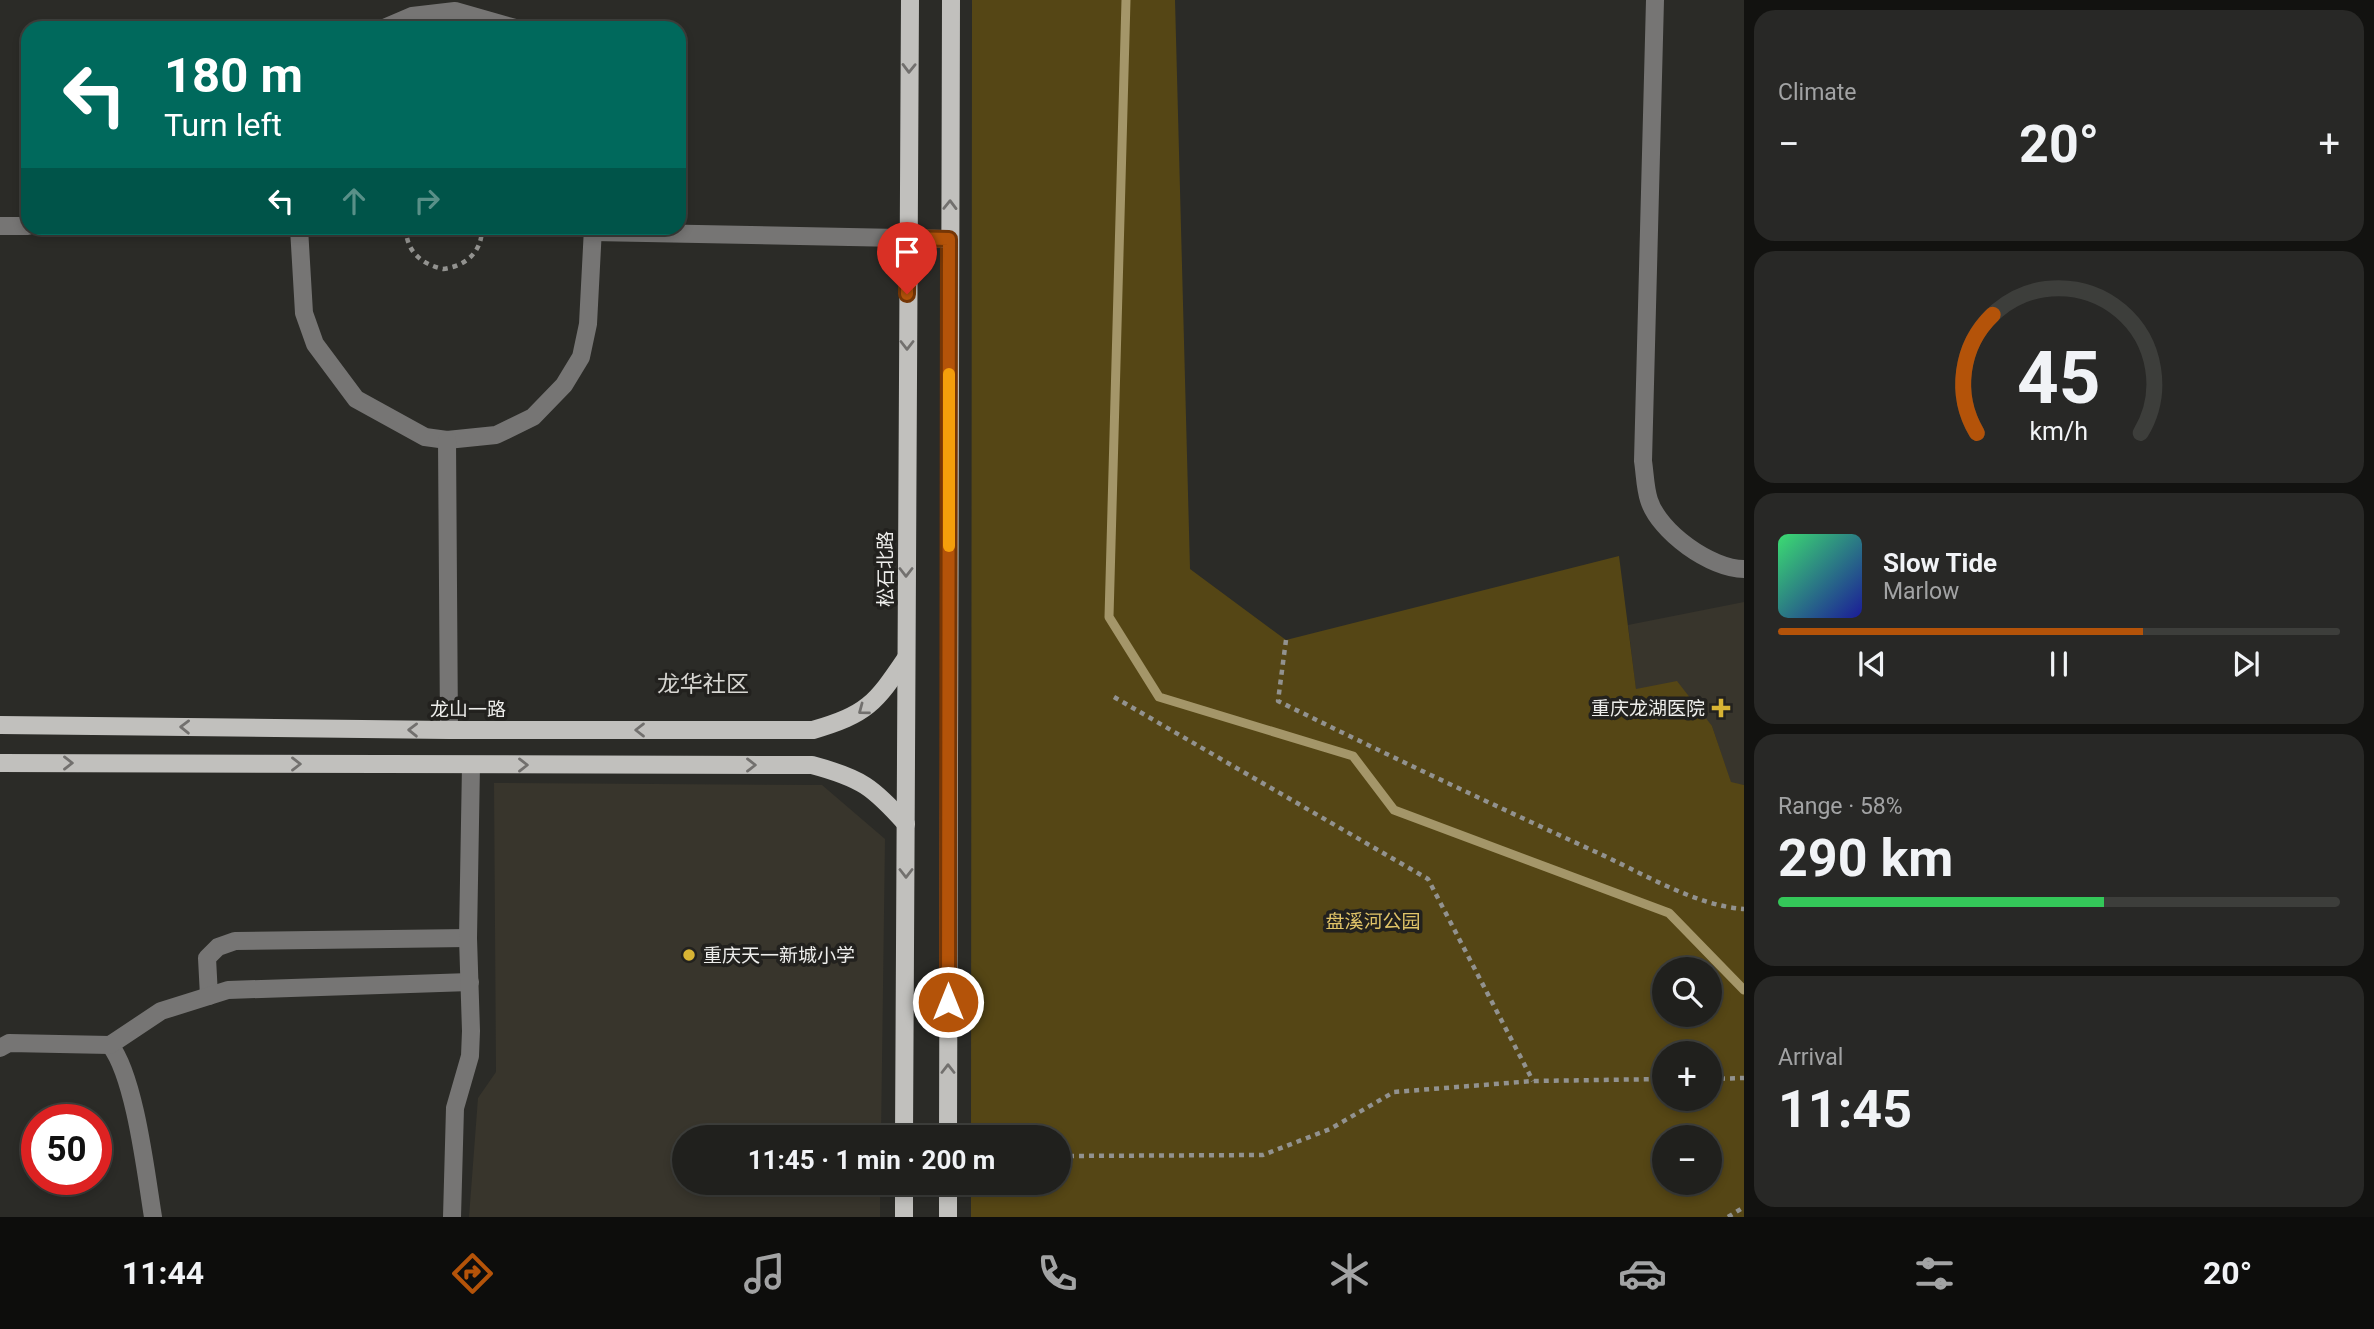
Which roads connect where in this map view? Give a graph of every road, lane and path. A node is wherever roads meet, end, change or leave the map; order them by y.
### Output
1 (910, 0) edge
2 (951, 0) edge
3 (1656, 0) edge
4 (455, 5) edge
5 (400, 21) edge
6 (497, 21) edge
7 (0, 226) edge
8 (21, 226) edge
9 (686, 232) edge
10 (299, 235) edge
11 (407, 235) edge
12 (481, 235) edge
13 (593, 235) edge
14 (908, 238) junction
15 (949, 239) junction
16 (447, 440) junction
17 (1744, 569) edge
18 (1286, 640) dead end
19 (906, 658) junction
20 (1114, 697) dead end
21 (0, 725) edge
22 (449, 730) junction
23 (0, 763) edge
24 (471, 765) junction
25 (906, 824) junction
26 (1744, 909) edge
27 (468, 937) junction
28 (470, 982) junction
29 (209, 996) junction
30 (110, 1045) junction
31 (0, 1048) edge
32 (1744, 1078) edge
33 (1652, 1079) edge
34 (1722, 1079) edge
35 (1533, 1081) junction
36 (904, 1125) edge
37 (948, 1125) edge
38 (1071, 1156) edge
39 (904, 1195) edge
40 (948, 1195) edge
41 (1744, 1208) edge
42 (153, 1217) edge
43 (452, 1217) edge
44 (904, 1217) edge
45 (948, 1217) edge
46 (1728, 1217) edge

1 -> 14 main road, 松石北路
15 -> 2 main road
3 - 17 street
4 - 5 street
4 - 6 street
7 - 8 street
9 - 14 street
10 - 16 street
11 - 12 path
13 - 16 street
14 - 15 street
14 -> 19 main road, 松石北路
37 -> 15 main road
16 - 22 street
18 - 26 path
19 -> 22 main road, 龙山一路
19 - 25 main road, 松石北路
20 - 35 path
22 -> 21 main road, 龙山一路
23 -> 24 main road
24 -> 25 main road
24 - 27 street
25 -> 36 main road, 松石北路
27 - 28 street
27 - 29 street
28 - 29 street
28 - 43 street
29 - 30 street
30 - 31 street
30 - 42 street
32 - 34 path
33 - 35 path
35 - 38 path
39 - 44 main road
40 - 45 main road
41 - 46 path

